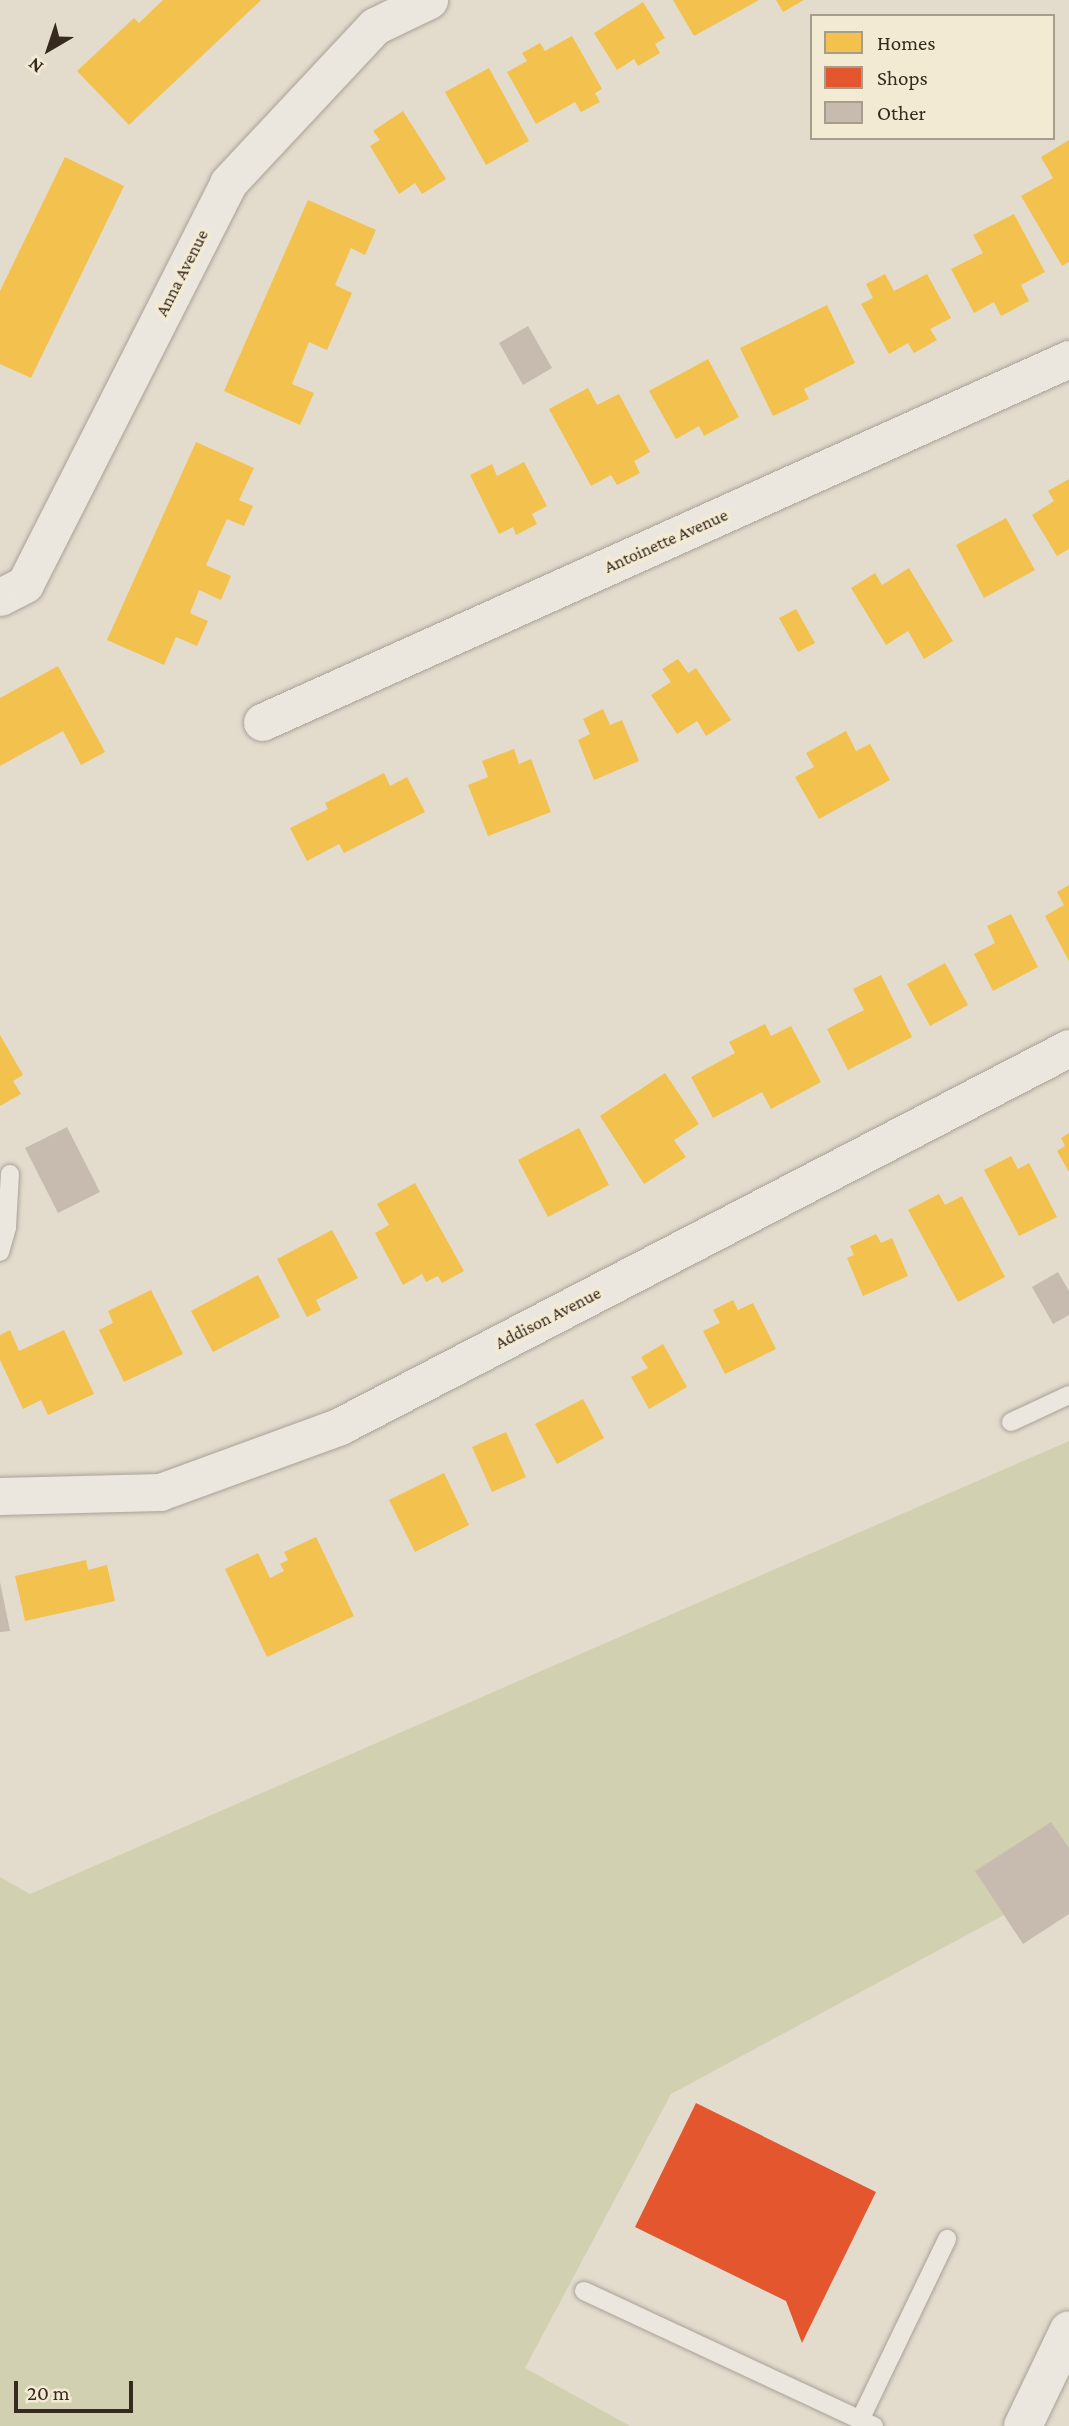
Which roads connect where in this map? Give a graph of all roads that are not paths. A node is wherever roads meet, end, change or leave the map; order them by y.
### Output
1 (429, 0) edge
2 (1069, 359) edge
3 (0, 597) edge
4 (262, 722) dead end
5 (1069, 1048) edge
6 (10, 1174) dead end
7 (0, 1252) edge
8 (1069, 1395) edge
9 (1011, 1422) dead end
10 (0, 1496) edge
11 (947, 2239) dead end
12 (584, 2291) dead end
13 (1068, 2335) edge
14 (867, 2423) edge
15 (1023, 2426) edge

1 - 3 street, Anna Avenue
2 - 4 street, Antoinette Avenue
5 - 10 street, Addison Avenue
6 - 7 lane
8 - 9 lane
11 - 14 lane
12 - 14 lane
13 - 15 street

